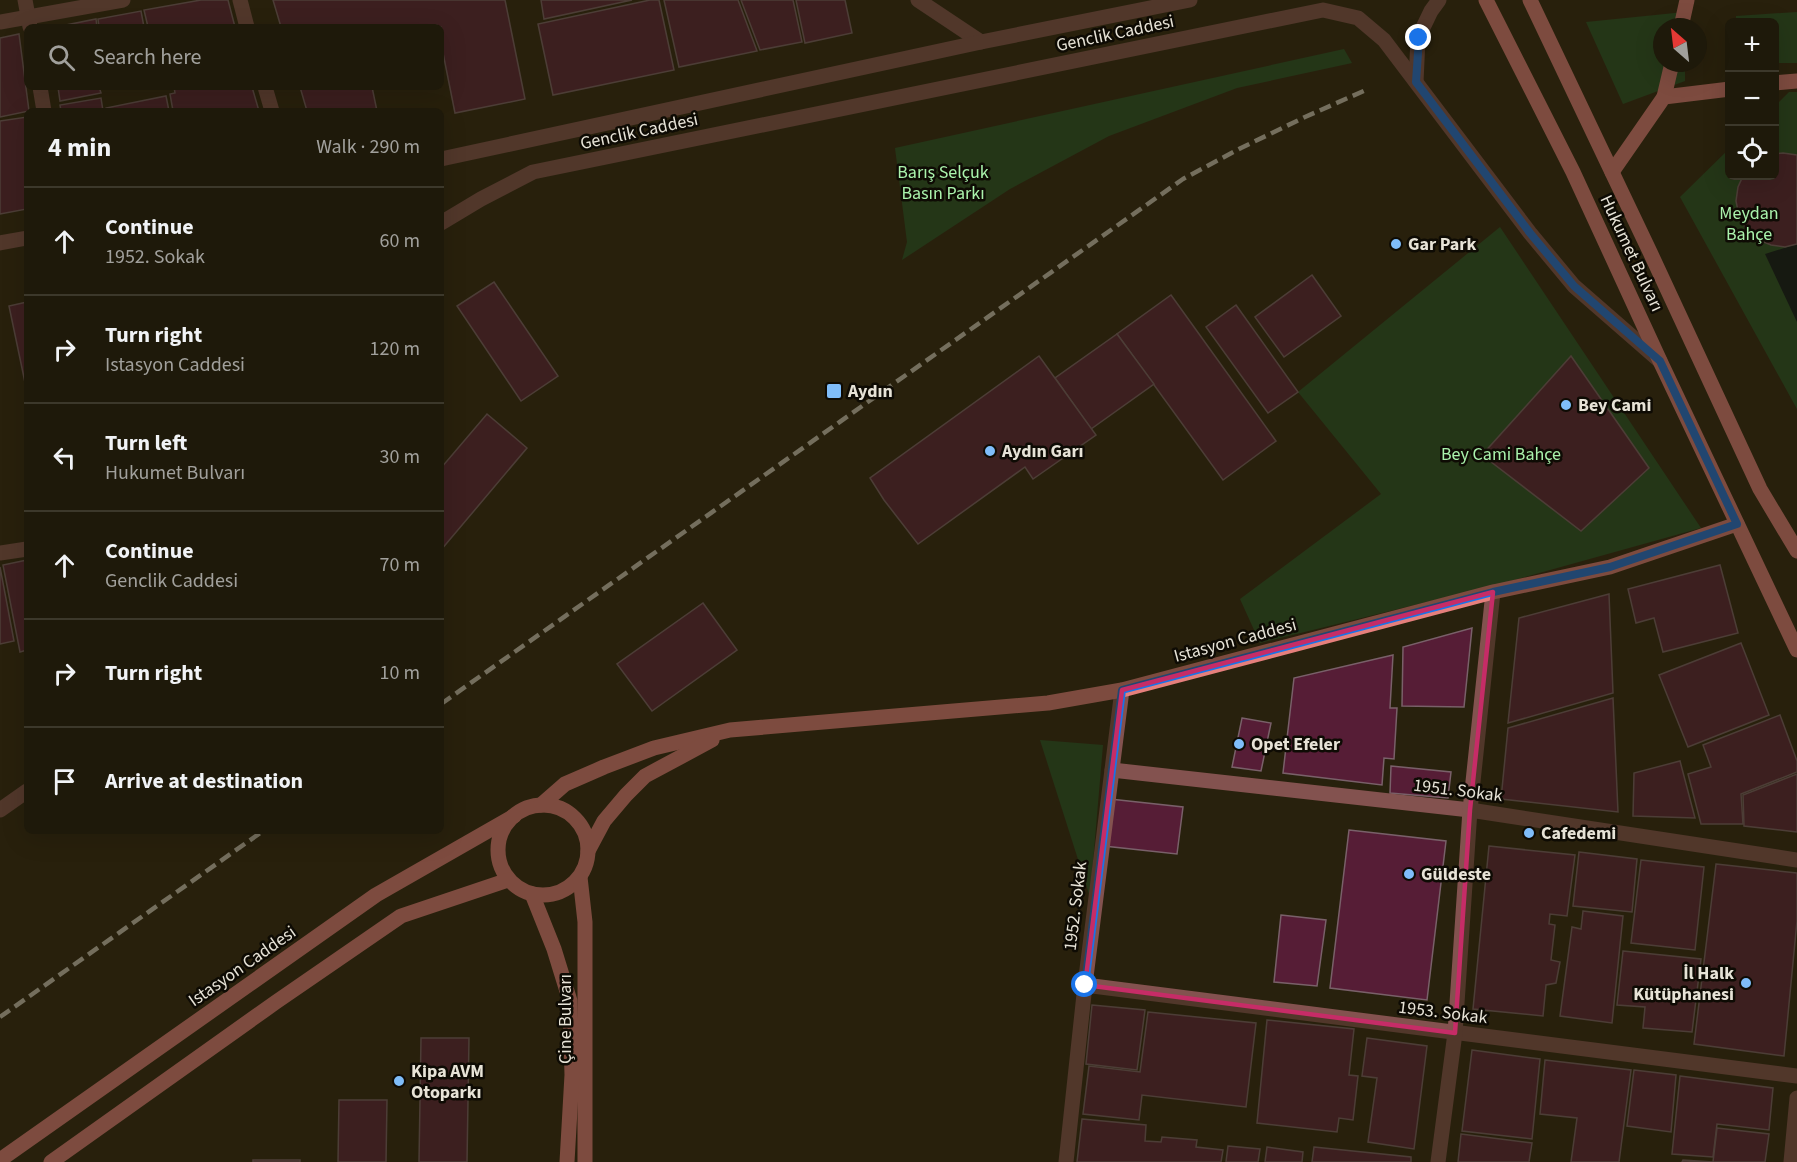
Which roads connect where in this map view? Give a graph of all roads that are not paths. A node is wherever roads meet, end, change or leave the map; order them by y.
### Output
1 (26, 0) edge
2 (123, 0) edge
3 (240, 0) edge
4 (918, 0) edge
5 (1190, 0) edge
6 (1439, 0) edge
7 (1486, 0) edge
8 (1530, 0) edge
9 (1687, 0) edge
10 (1683, 18) edge
11 (0, 22) edge
12 (29, 22) edge
13 (247, 24) edge
14 (981, 42) junction
15 (1670, 72) edge
16 (1797, 81) edge
17 (1416, 82) junction
18 (1779, 83) edge
19 (40, 90) edge
20 (266, 90) edge
21 (1725, 90) edge
22 (1664, 97) junction
23 (44, 108) edge
24 (271, 108) edge
25 (444, 158) edge
26 (1612, 172) junction
27 (444, 221) edge
28 (24, 239) edge
29 (0, 243) edge
30 (1660, 361) junction
31 (1737, 524) junction
32 (24, 549) edge
33 (1797, 551) edge
34 (0, 553) edge
35 (1493, 592) junction
36 (1797, 650) edge
37 (1122, 690) junction
38 (730, 730) junction
39 (1112, 770) junction
40 (24, 793) edge
41 (541, 805) junction
42 (0, 810) edge
43 (1470, 810) junction
44 (514, 816) junction
45 (588, 851) junction
46 (1797, 860) edge
47 (580, 877) junction
48 (508, 880) junction
49 (532, 894) junction
50 (1085, 985) junction
51 (1455, 1033) junction
52 (1797, 1076) edge
53 (1797, 1098) edge
54 (0, 1160) edge
55 (51, 1162) edge
56 (575, 1162) edge
57 (1066, 1162) edge
58 (1438, 1162) edge
59 (1791, 1162) edge

1 - 12 street
2 - 12 street
3 - 13 street
4 - 14 street
5 - 14 street, Genclik Caddesi
6 - 17 street
7 - 30 main road, Hukumet Bulvarı
8 - 26 main road, Hukumet Bulvarı
9 - 10 main road
11 - 12 street
14 - 25 street, Genclik Caddesi
15 - 22 main road
16 - 18 main road
17 - 27 street, Genclik Caddesi
17 - 30 street, Genclik Caddesi
19 - 23 street
20 - 24 street
21 - 22 main road
22 - 26 main road
26 - 33 main road, Hukumet Bulvarı
28 - 29 street
30 - 31 main road, Hukumet Bulvarı
31 - 35 main road, Istasyon Caddesi
31 - 36 main road, Hukumet Bulvarı
32 - 34 street
35 - 37 main road, Istasyon Caddesi
35 - 43 street
37 - 38 main road, Istasyon Caddesi
37 - 39 street, 1952. Sokak
38 - 41 main road, Istasyon Caddesi
38 - 45 main road, Çine Bulvarı
39 - 43 street, 1951. Sokak
39 - 50 street, 1952. Sokak
40 - 42 street
41 - 44 main road
41 - 45 main road
43 - 46 street, 1951. Sokak
43 - 51 street
44 - 48 main road
44 - 54 main road, Istasyon Caddesi
45 - 47 main road, Çine Bulvarı
47 - 49 main road
47 - 56 main road, Çine Bulvarı
48 - 49 main road
48 - 55 main road
49 - 56 main road, Çine Bulvarı
50 - 51 street, 1953. Sokak
50 - 57 street, 1952. Sokak
51 - 52 street, 1953. Sokak
51 - 58 street
53 - 59 street

